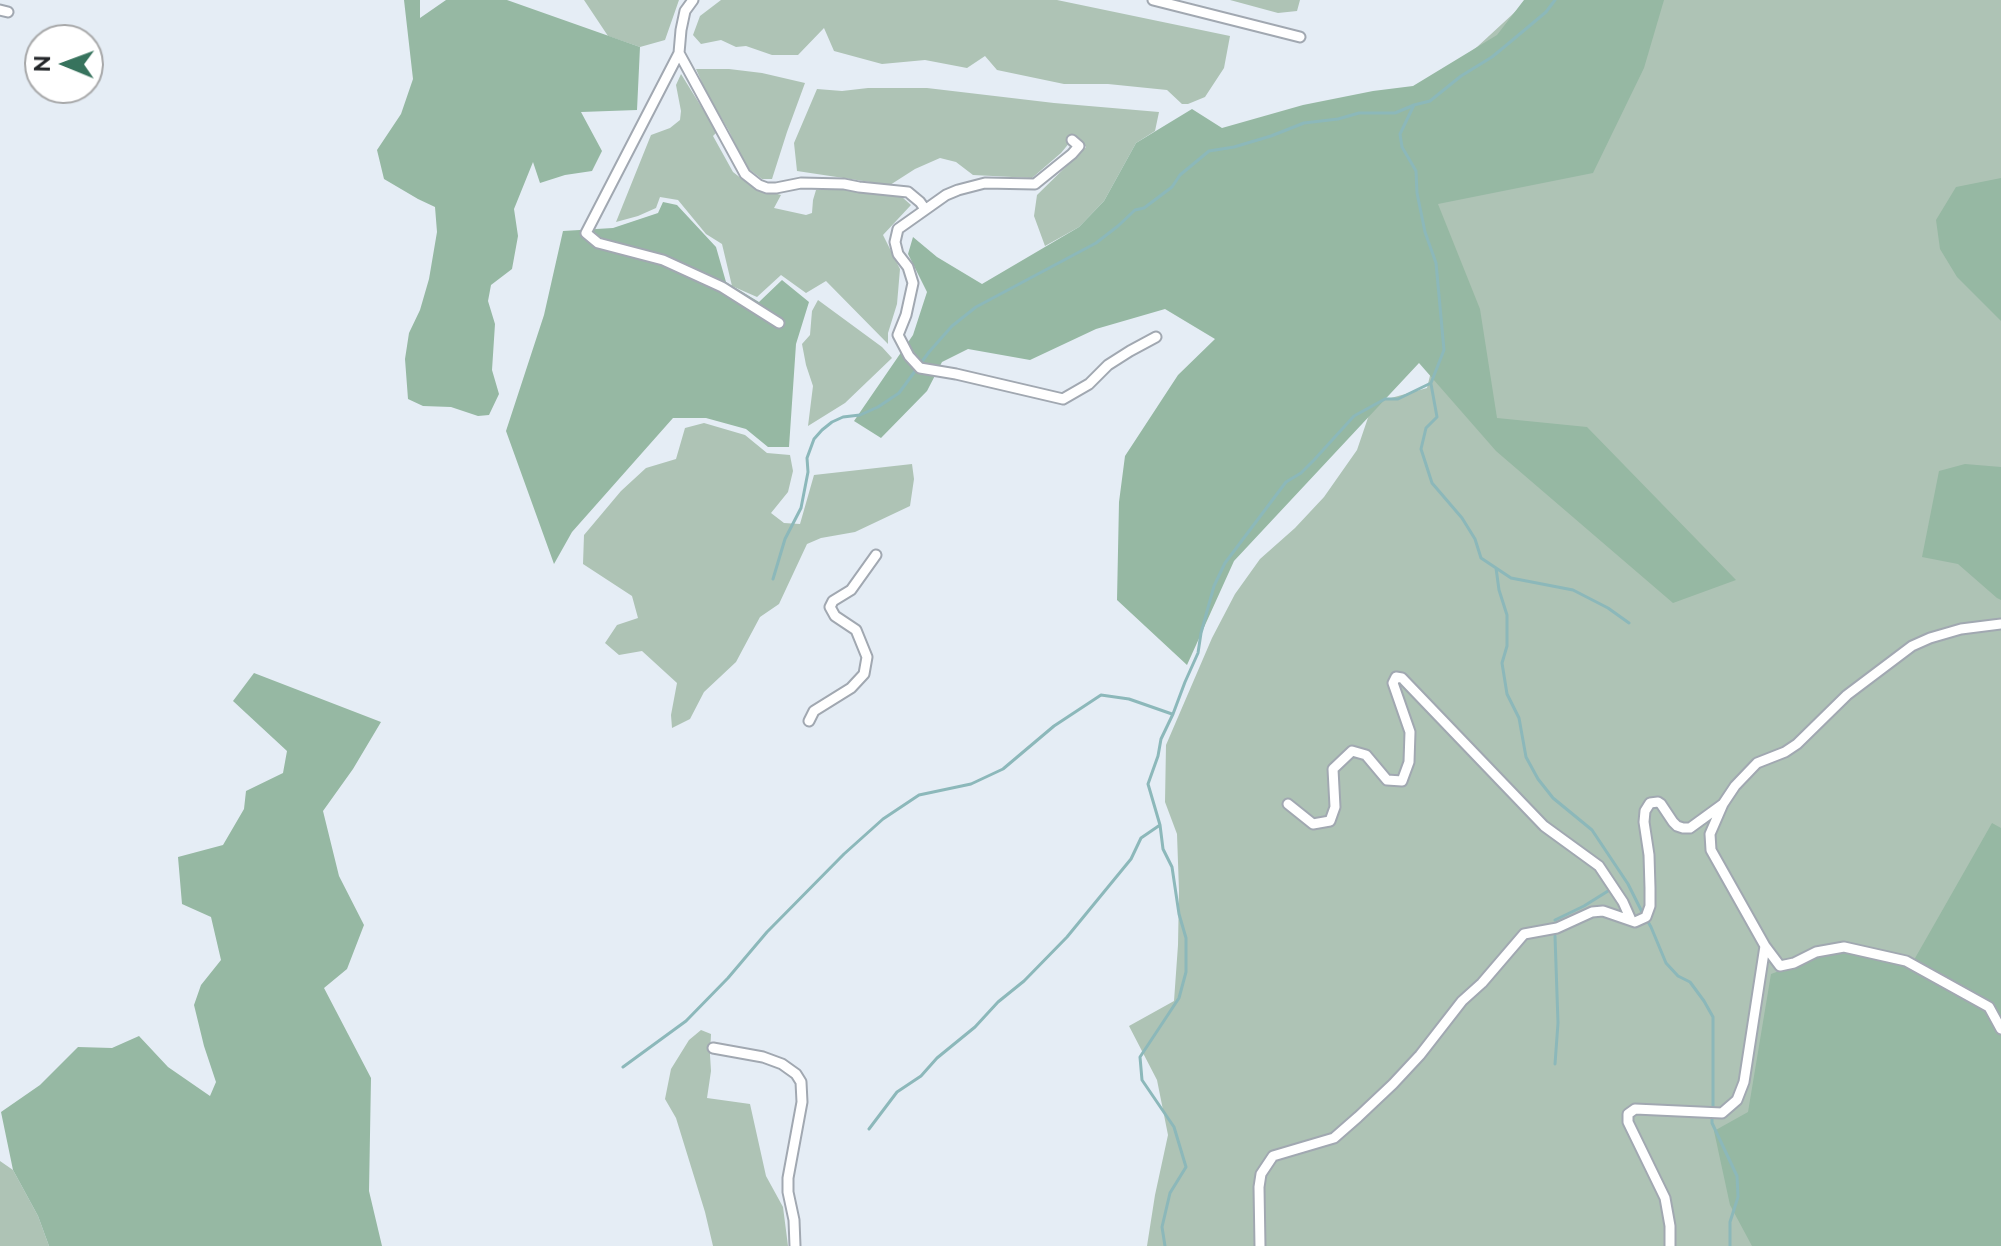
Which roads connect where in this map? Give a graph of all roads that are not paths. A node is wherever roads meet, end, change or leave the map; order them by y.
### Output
1 (693, 0) edge
2 (1153, 0) edge
3 (1300, 37) dead end
4 (679, 53) junction
5 (1072, 140) dead end
6 (925, 209) junction
7 (779, 323) dead end
8 (1156, 337) dead end
9 (876, 555) dead end
10 (2001, 624) edge
11 (809, 721) dead end
12 (1288, 804) dead end
13 (1723, 804) junction
14 (1631, 920) junction
15 (1765, 946) junction
16 (2001, 1029) edge
17 (713, 1048) dead end
18 (795, 1246) edge
19 (1260, 1246) edge
20 (1670, 1246) edge

1 - 4 street
2 - 3 street
4 - 6 street
4 - 7 street
5 - 6 street
6 - 8 street
9 - 11 street
10 - 13 street
12 - 14 street
13 - 14 street
13 - 15 street
14 - 19 street
15 - 16 street
15 - 20 street
17 - 18 street

